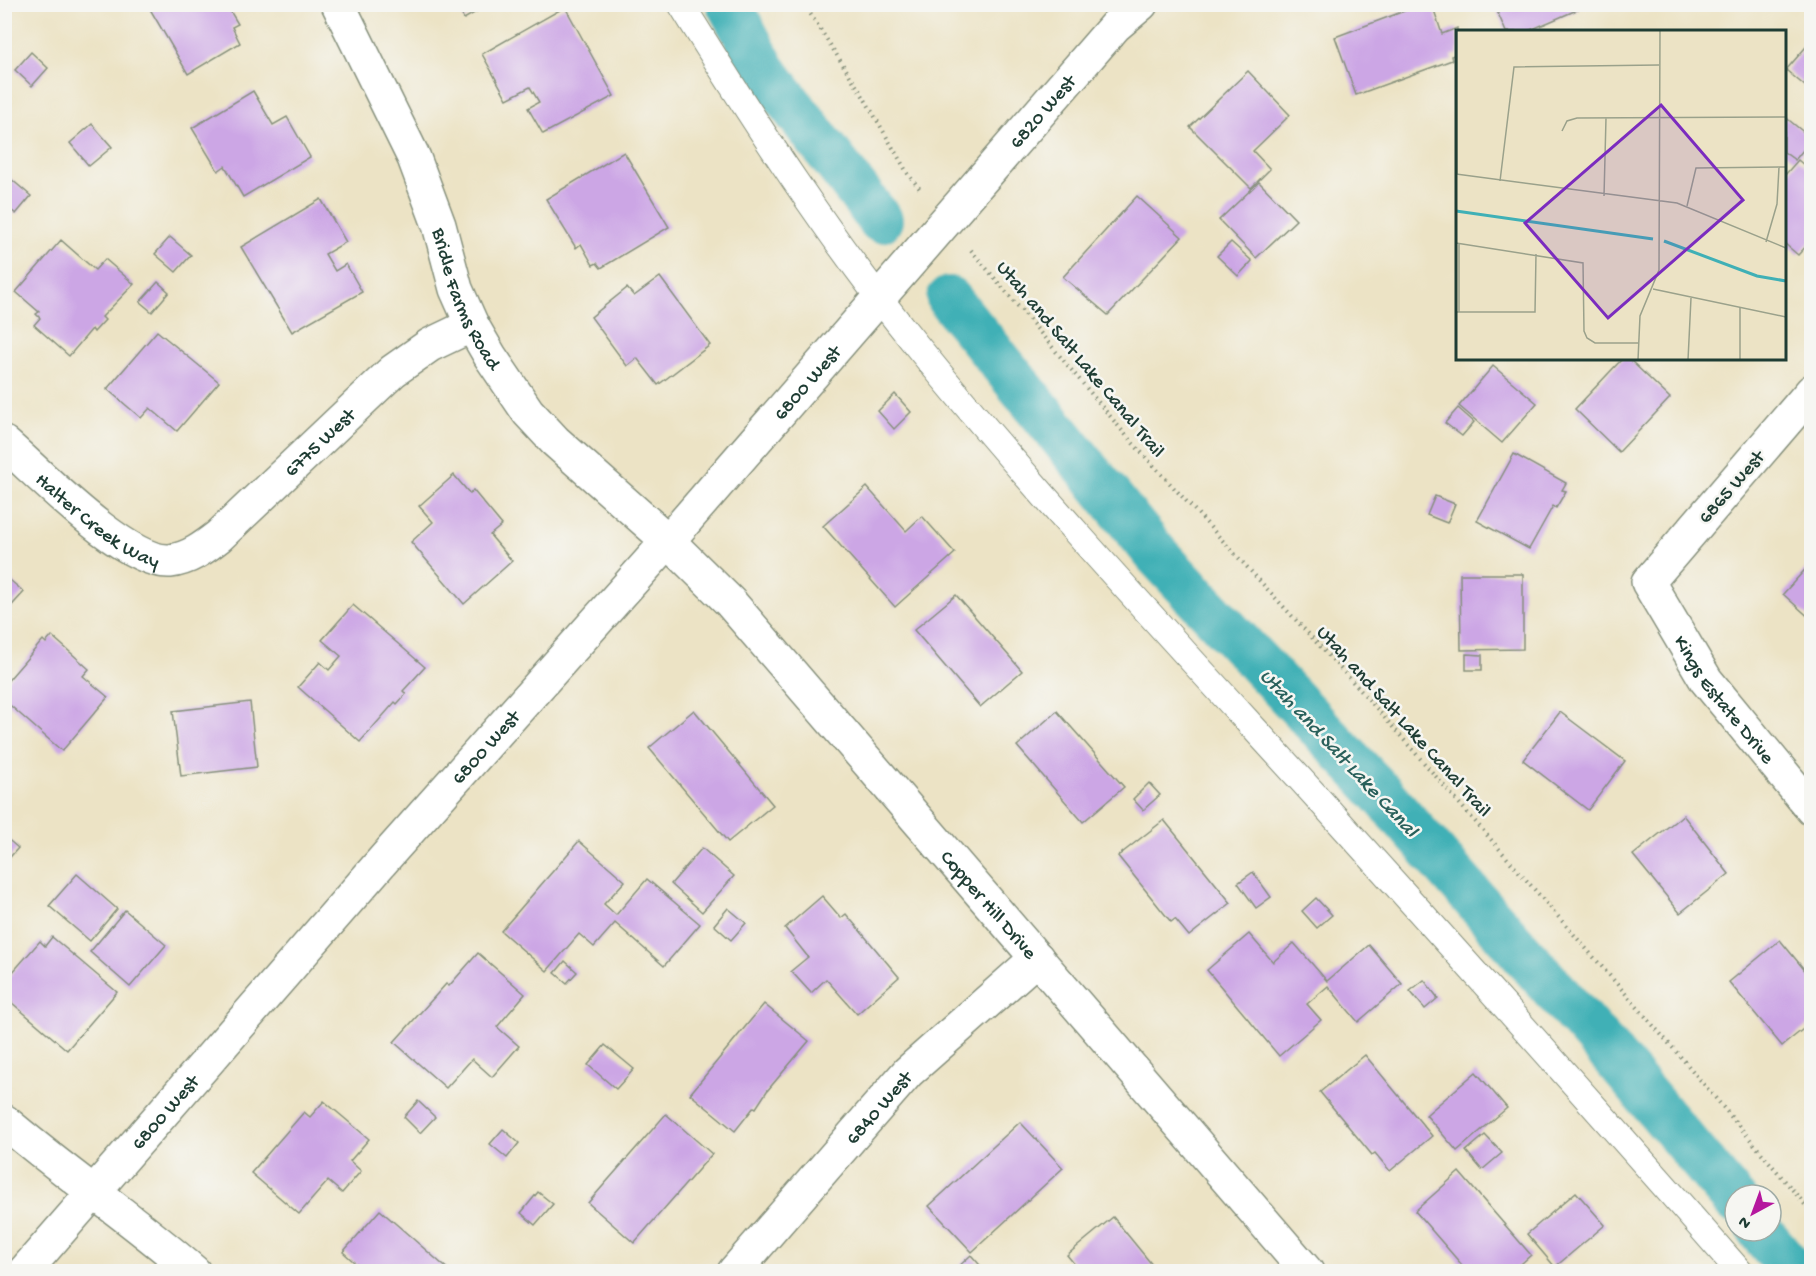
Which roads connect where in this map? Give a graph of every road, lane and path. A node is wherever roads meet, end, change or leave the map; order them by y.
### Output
1 (338, 4) edge
2 (681, 4) edge
3 (804, 4) edge
4 (1141, 4) edge
5 (921, 189) dead end
6 (946, 220) joint
7 (972, 251) dead end
8 (880, 297) junction
9 (472, 325) junction
10 (1812, 391) edge
11 (4, 443) edge
12 (668, 542) junction
13 (171, 561) joint
14 (1648, 582) joint
15 (1812, 809) edge
16 (1037, 957) junction
17 (4, 1121) edge
18 (93, 1192) junction
19 (1812, 1213) edge
20 (24, 1272) edge
21 (194, 1272) edge
22 (734, 1272) edge
23 (1307, 1272) edge
24 (1740, 1272) edge

1 - 9 street, Bridle Farms Road
2 - 8 lane
3 - 5 path
4 - 6 street, 6820 West
6 - 8 street, 6800 West
7 - 19 path, Utah and Salt Lake Canal Trail
8 - 12 street, 6800 West
8 - 24 lane
9 - 12 street, Bridle Farms Road
9 - 13 street, 6775 West
10 - 14 street, 6865 West
11 - 13 street, Halter Creek Way
12 - 16 street, Copper Hill Drive
12 - 18 street, 6800 West
14 - 15 street, Kings Estate Drive
16 - 22 street, 6840 West
16 - 23 street, Copper Hill Drive
17 - 18 street
18 - 20 street, 6800 West
18 - 21 street

